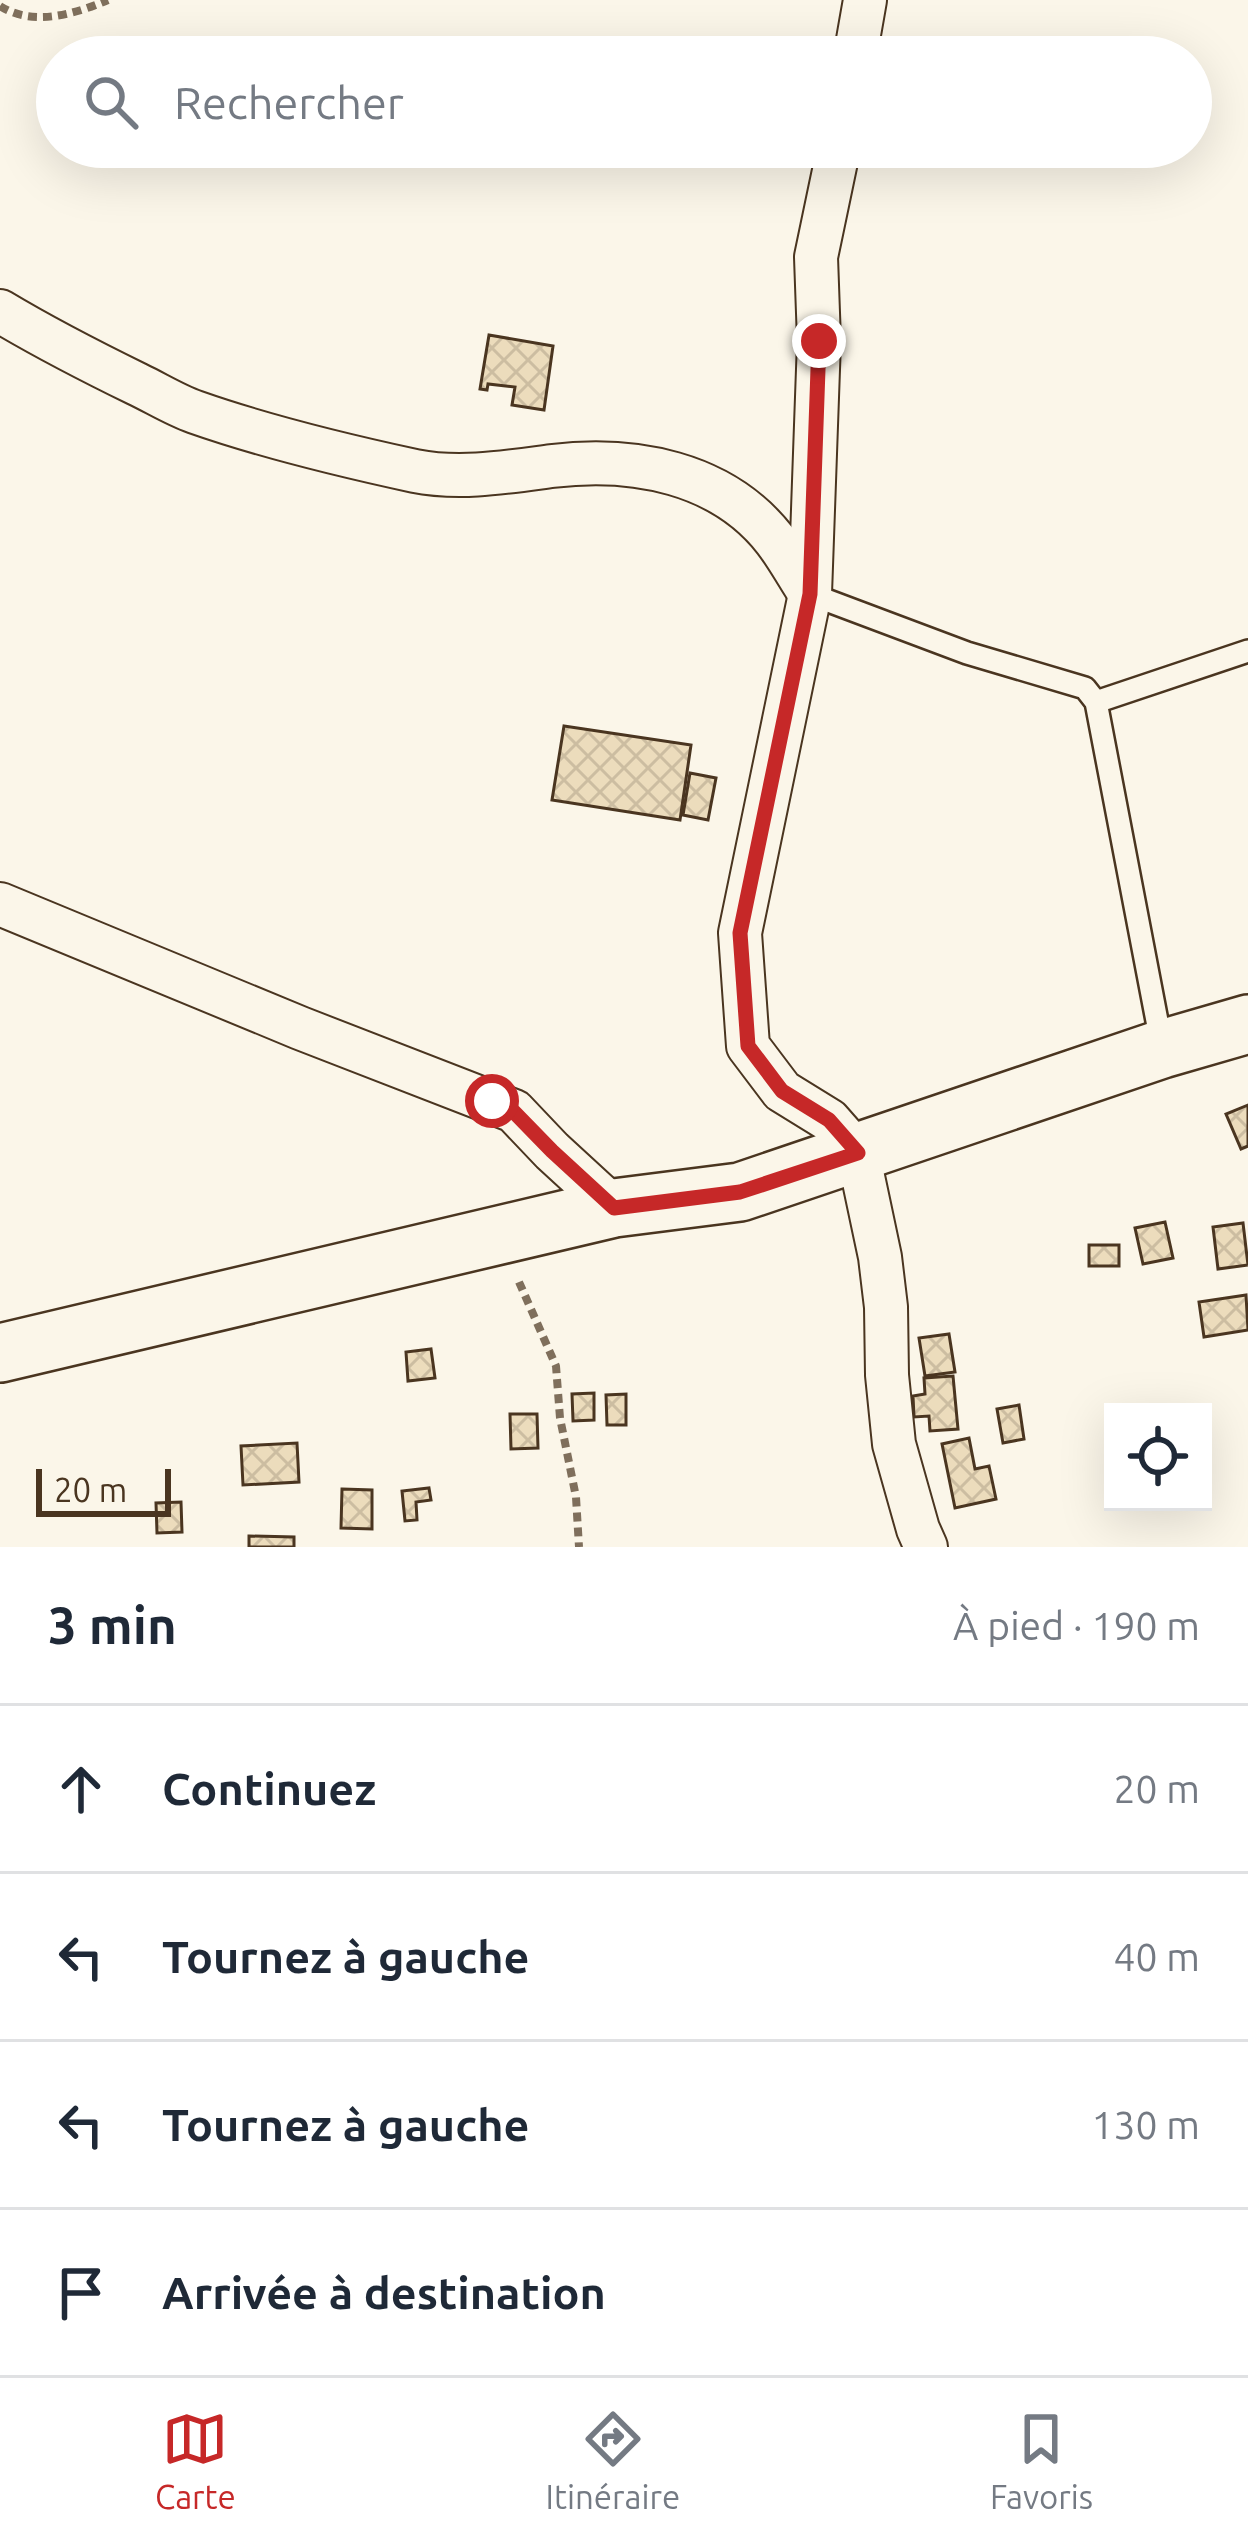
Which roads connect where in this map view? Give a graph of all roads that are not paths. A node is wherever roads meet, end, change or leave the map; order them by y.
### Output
1 (865, 0) edge
2 (859, 36) edge
3 (834, 168) edge
4 (0, 311) edge
5 (810, 594) junction
6 (1248, 651) edge
7 (1096, 702) junction
8 (0, 904) edge
9 (1248, 1024) edge
10 (1162, 1048) junction
11 (858, 1153) junction
12 (614, 1208) junction
13 (0, 1353) edge
14 (926, 1547) edge

1 - 2 street
3 - 5 street
4 - 5 street
5 - 7 lane
5 - 11 street
6 - 7 lane
7 - 10 lane
8 - 12 street
9 - 10 street
10 - 11 street
11 - 12 street
11 - 14 street
12 - 13 street

